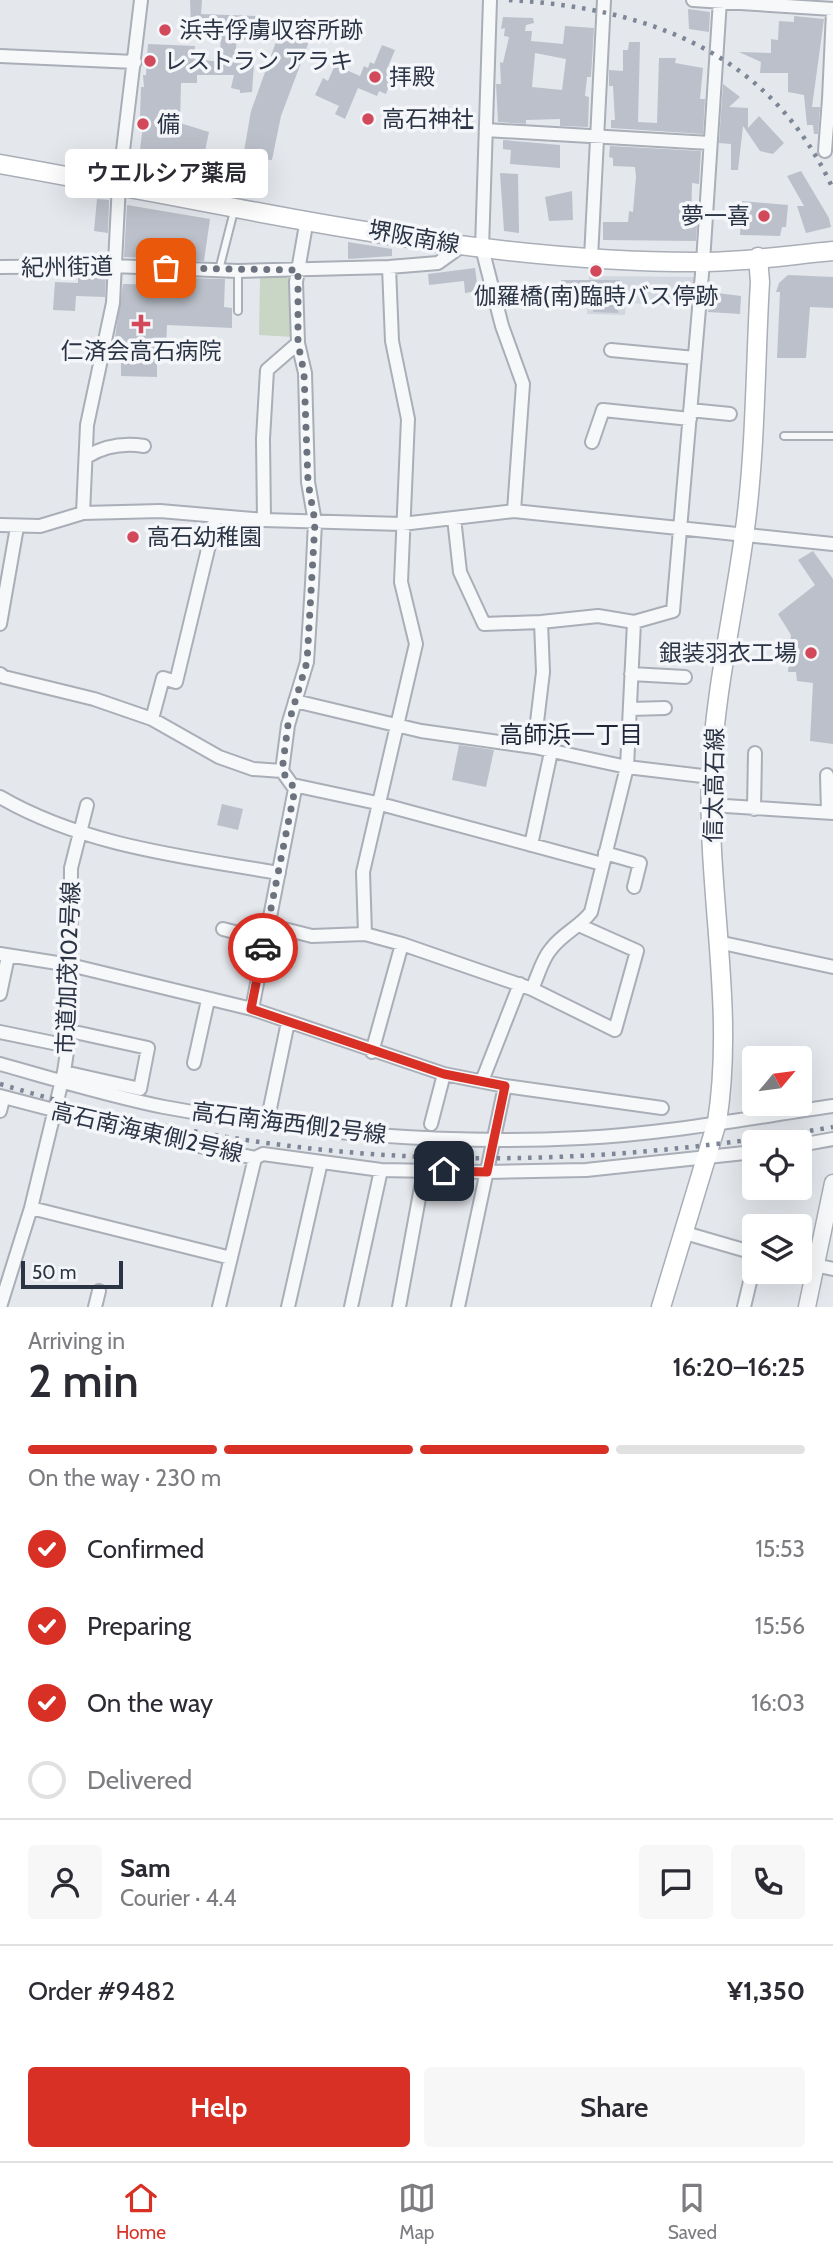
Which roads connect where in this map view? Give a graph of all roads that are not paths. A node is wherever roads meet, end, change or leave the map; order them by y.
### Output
1 (141, 0) edge
2 (490, 0) edge
3 (604, 0) edge
4 (693, 0) edge
5 (720, 1) edge
6 (833, 10) edge
7 (0, 56) edge
8 (135, 62) junction
9 (831, 99) edge
10 (486, 130) junction
11 (597, 137) junction
12 (710, 143) junction
13 (825, 151) dead end
14 (0, 164) edge
15 (119, 184) junction
16 (235, 206) junction
17 (307, 219) junction
18 (463, 245) junction
19 (482, 248) junction
20 (833, 251) edge
21 (758, 257) junction
22 (592, 258) junction
23 (703, 262) junction
24 (113, 266) junction
25 (0, 267) edge
26 (389, 267) junction
27 (219, 270) junction
28 (298, 270) junction
29 (238, 271) junction
30 (238, 311) dead end
31 (298, 343) junction
32 (611, 350) dead end
33 (695, 358) junction
34 (730, 414) dead end
35 (690, 415) junction
36 (784, 436) dead end
37 (833, 436) edge
38 (592, 442) dead end
39 (144, 446) dead end
40 (88, 456) junction
41 (514, 510) junction
42 (83, 513) junction
43 (216, 516) junction
44 (454, 517) junction
45 (264, 520) junction
46 (315, 522) junction
47 (402, 523) junction
48 (0, 526) edge
49 (17, 527) junction
50 (680, 528) junction
51 (744, 536) junction
52 (833, 544) edge
53 (541, 622) junction
54 (634, 622) junction
55 (0, 624) edge
56 (0, 674) edge
57 (631, 674) junction
58 (685, 677) dead end
59 (295, 701) junction
60 (665, 708) dead end
61 (630, 709) junction
62 (152, 719) junction
63 (396, 724) junction
64 (534, 747) junction
65 (551, 752) junction
66 (755, 753) dead end
67 (626, 767) junction
68 (282, 771) junction
69 (827, 775) dead end
70 (711, 777) junction
71 (293, 785) junction
72 (0, 797) edge
73 (377, 803) junction
74 (87, 805) dead end
75 (710, 805) junction
76 (754, 809) junction
77 (830, 812) edge
78 (78, 831) junction
79 (531, 845) junction
80 (603, 859) junction
81 (279, 873) junction
82 (634, 887) dead end
83 (268, 925) junction
84 (581, 926) junction
85 (223, 929) dead end
86 (365, 934) junction
87 (265, 940) junction
88 (718, 942) junction
89 (402, 944) junction
90 (4, 955) edge
91 (70, 965) junction
92 (833, 967) edge
93 (526, 986) junction
94 (0, 994) edge
95 (208, 1000) junction
96 (251, 1009) junction
97 (288, 1022) junction
98 (0, 1031) edge
99 (70, 1031) junction
100 (68, 1046) junction
101 (372, 1052) junction
102 (194, 1063) dead end
103 (0, 1064) edge
104 (444, 1074) junction
105 (63, 1077) junction
106 (482, 1081) junction
107 (505, 1086) junction
108 (1, 1103) edge
109 (833, 1106) edge
110 (662, 1108) dead end
111 (55, 1111) junction
112 (269, 1113) dead end
113 (717, 1122) junction
114 (430, 1125) dead end
115 (494, 1139) junction
116 (833, 1139) edge
117 (812, 1143) edge
118 (742, 1154) edge
119 (255, 1157) junction
120 (706, 1158) junction
121 (321, 1162) junction
122 (381, 1170) junction
123 (424, 1171) junction
124 (487, 1172) junction
125 (833, 1183) edge
126 (31, 1208) junction
127 (685, 1233) junction
128 (812, 1248) edge
129 (742, 1250) edge
130 (231, 1258) junction
131 (812, 1264) edge
132 (833, 1269) edge
133 (749, 1284) edge
134 (807, 1284) edge
135 (99, 1291) dead end
136 (0, 1307) edge
137 (95, 1307) edge
138 (219, 1307) edge
139 (288, 1307) edge
140 (351, 1307) edge
141 (399, 1307) edge
142 (458, 1307) edge
143 (662, 1307) edge
144 (744, 1307) edge
145 (807, 1307) edge

1 - 8 street
2 - 10 street
3 - 11 street
4 - 5 street
5 - 6 street
5 - 12 street
6 - 9 street
7 - 8 street
8 - 15 street
9 - 13 street
10 - 11 street
10 - 19 street
11 - 12 street
11 - 22 street
12 - 23 street
14 - 15 main road, 堺阪南線
15 - 16 main road, 堺阪南線
15 - 24 street
16 - 17 main road, 堺阪南線
16 - 27 lane
17 - 18 main road, 堺阪南線
17 - 28 street
18 - 19 main road, 堺阪南線
18 - 26 street, 紀州街道
19 - 22 main road, 堺阪南線
19 - 41 street
20 - 21 main road, 堺阪南線
21 - 23 main road, 堺阪南線
21 - 51 main road, 信太高石線
22 - 23 main road, 堺阪南線
23 - 33 street
24 - 25 street, 紀州街道
24 - 27 street, 紀州街道
24 - 40 street
26 - 28 street, 紀州街道
26 - 47 street
27 - 29 street, 紀州街道
28 - 29 street, 紀州街道
28 - 31 street
29 - 30 lane
31 - 45 street
31 - 46 street
32 - 33 street
33 - 35 street
34 - 35 street
35 - 38 street
35 - 50 street
36 - 37 lane
39 - 40 street
40 - 42 street
41 - 44 street
41 - 50 street
42 - 43 street
42 - 49 street
43 - 45 street
43 - 62 street
44 - 47 street
44 - 53 street
45 - 46 street
46 - 47 street
46 - 59 street
47 - 63 street
48 - 49 street
49 - 55 street
50 - 51 street
50 - 54 street
51 - 52 street
51 - 70 main road, 信太高石線
53 - 54 street
53 - 64 street
54 - 57 street
56 - 62 street
57 - 58 street
57 - 61 street
59 - 63 street
59 - 68 street
60 - 61 street
61 - 67 street
62 - 68 street
63 - 64 street
63 - 73 street
64 - 65 street
65 - 67 street
65 - 79 street
66 - 76 street
67 - 70 street
67 - 80 street
68 - 71 street
69 - 77 street
70 - 75 main road, 信太高石線
71 - 73 street
71 - 81 street
72 - 78 street
73 - 79 street
73 - 86 street
74 - 78 street, 市道加茂102号線
75 - 76 street
75 - 88 main road, 信太高石線
76 - 77 street
78 - 81 street
78 - 91 street, 市道加茂102号線
79 - 80 street
80 - 82 street
80 - 84 street
81 - 83 street
83 - 86 street
83 - 87 street
84 - 93 street
84 - 93 street
85 - 87 street
86 - 89 street
87 - 96 street
88 - 92 street
88 - 113 main road, 信太高石線
89 - 93 street
89 - 101 street
90 - 91 street
90 - 94 street
91 - 95 street
91 - 99 street, 市道加茂102号線
93 - 106 street
95 - 96 street
95 - 102 street
96 - 97 street
97 - 101 street
97 - 112 street
98 - 100 street
99 - 100 street, 市道加茂102号線
99 - 105 street
100 - 105 street, 市道加茂102号線
101 - 104 street
103 - 105 street, 高石南海西側2号線
104 - 106 street
104 - 114 street
105 - 111 street, 市道加茂102号線
105 - 115 street, 高石南海西側2号線
106 - 107 street
107 - 110 street
107 - 115 street
108 - 111 street, 高石南海東側2号線
109 - 113 street, 高石南海西側2号線
111 - 119 street, 高石南海東側2号線
111 - 126 street, 市道加茂102号線
113 - 115 street, 高石南海西側2号線
113 - 120 main road, 信太高石線
115 - 124 street
116 - 117 street
118 - 120 street, 高石南海東側2号線
119 - 121 street, 高石南海東側2号線
119 - 130 street
120 - 124 street, 高石南海東側2号線
120 - 127 main road, 信太高石線
121 - 122 street, 高石南海東側2号線
121 - 139 street
122 - 123 street, 高石南海東側2号線
122 - 140 street
123 - 124 street, 高石南海東側2号線
123 - 141 street
124 - 142 street
125 - 128 street
126 - 130 street
126 - 136 street, 市道加茂102号線
127 - 129 street
127 - 143 main road, 信太高石線
130 - 138 street
131 - 132 street
133 - 144 street
134 - 145 street
135 - 137 street

